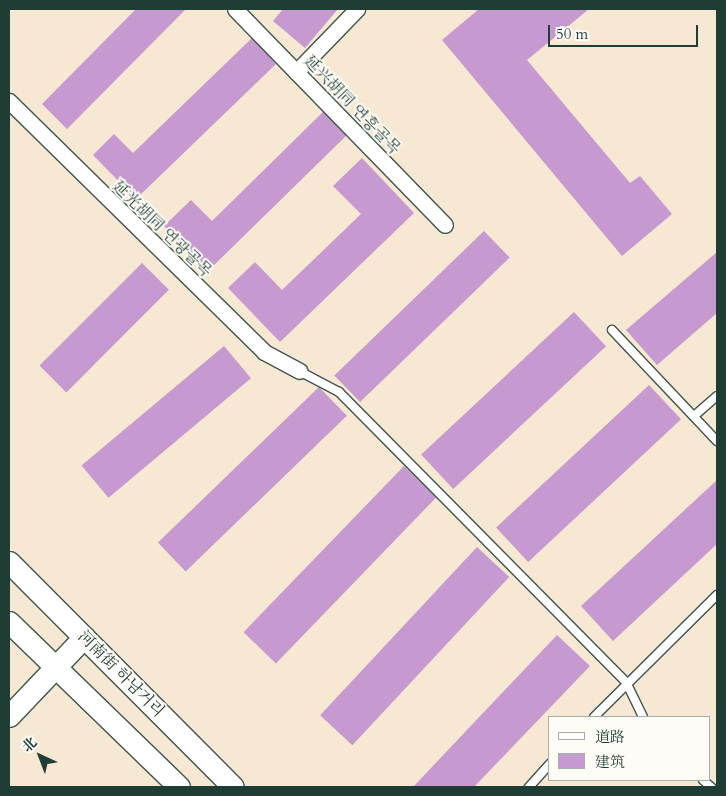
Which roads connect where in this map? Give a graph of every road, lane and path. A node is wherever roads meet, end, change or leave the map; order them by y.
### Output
1 (235, 9) edge
2 (357, 9) edge
3 (296, 72) junction
4 (9, 101) edge
5 (445, 225) dead end
6 (612, 330) dead end
7 (299, 371) joint
8 (717, 396) edge
9 (694, 416) junction
10 (717, 441) edge
11 (9, 562) edge
12 (717, 595) edge
13 (9, 622) edge
14 (84, 638) junction
15 (55, 668) junction
16 (626, 682) junction
17 (9, 716) edge
18 (595, 716) edge
19 (643, 716) edge
20 (548, 766) edge
21 (179, 787) edge
22 (233, 787) edge
23 (529, 787) edge

1 - 3 street, 延兴胡同 연흥골목
2 - 3 street
3 - 5 street, 延兴胡同 연흥골목
4 - 7 street, 延光胡同 연광골목
6 - 9 lane
7 - 16 lane
8 - 9 lane
9 - 10 lane
11 - 14 main road, 河南街 하남거리
12 - 16 lane
13 - 15 main road
14 - 15 main road
14 - 22 main road, 河南街 하남거리
15 - 17 main road
15 - 21 main road
16 - 18 lane
16 - 19 lane
20 - 23 lane

